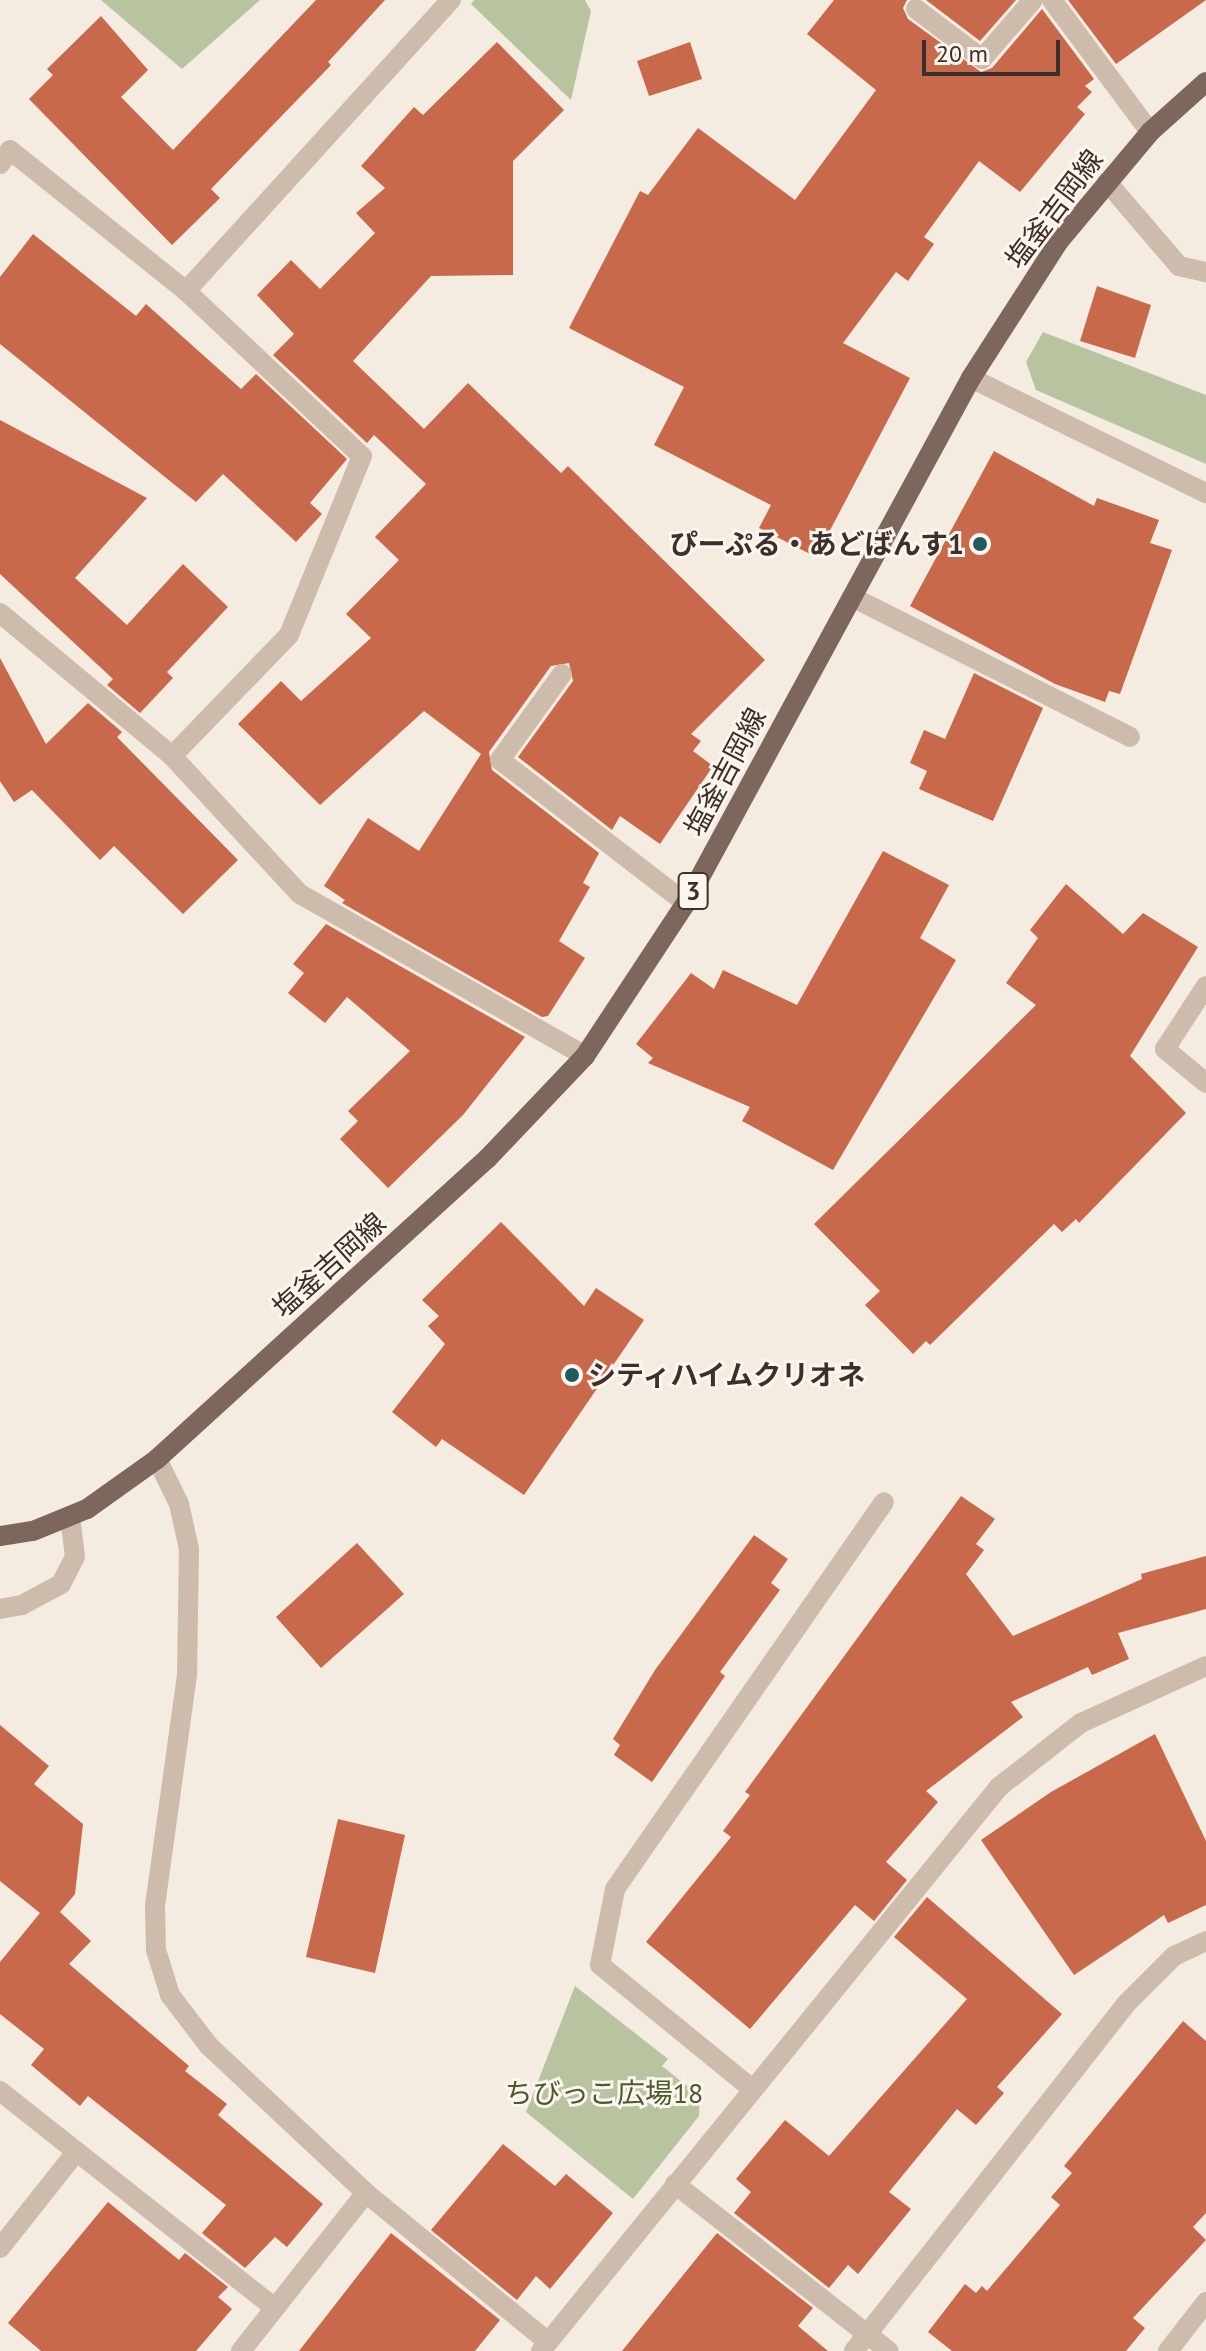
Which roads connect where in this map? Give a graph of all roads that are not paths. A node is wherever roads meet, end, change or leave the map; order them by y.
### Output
1 (451, 0) edge
2 (1033, 0) edge
3 (1052, 0) edge
4 (916, 9) dead end
5 (1206, 82) edge
6 (1150, 132) junction
7 (0, 164) edge
8 (1107, 182) junction
9 (1206, 272) edge
10 (186, 291) junction
11 (971, 378) junction
12 (1206, 493) edge
13 (852, 597) junction
14 (0, 613) edge
15 (562, 674) dead end
16 (1130, 737) dead end
17 (172, 756) junction
18 (686, 903) junction
19 (1206, 986) edge
20 (585, 1056) junction
21 (1206, 1083) edge
22 (157, 1459) junction
23 (884, 1502) dead end
24 (70, 1516) junction
25 (0, 1536) edge
26 (0, 1609) edge
27 (1206, 1666) edge
28 (1206, 1941) edge
29 (751, 2088) junction
30 (0, 2091) edge
31 (76, 2152) junction
32 (675, 2184) junction
33 (366, 2193) junction
34 (0, 2248) edge
35 (1206, 2302) edge
36 (275, 2308) junction
37 (867, 2333) junction
38 (545, 2347) edge
39 (241, 2351) edge
40 (854, 2351) edge
41 (889, 2351) edge
42 (1168, 2351) edge

1 - 10 street
2 - 4 street
3 - 6 street
5 - 6 main road, 塩釜吉岡線 / 3
6 - 8 main road, 塩釜吉岡線 / 3
7 - 10 street
8 - 9 street
8 - 11 main road, 塩釜吉岡線 / 3
10 - 17 street
11 - 12 street
11 - 13 main road, 塩釜吉岡線 / 3
13 - 16 street
13 - 18 main road, 塩釜吉岡線 / 3
14 - 17 street
15 - 18 street
17 - 20 street
18 - 20 main road, 塩釜吉岡線 / 3
19 - 21 street
20 - 22 main road, 塩釜吉岡線 / 3
22 - 24 main road, 塩釜吉岡線 / 3
22 - 33 street
23 - 29 street
24 - 25 main road, 塩釜吉岡線 / 3
24 - 26 street
27 - 29 street
28 - 37 street
29 - 32 street
30 - 31 street
31 - 34 street
31 - 36 street
32 - 37 street
32 - 38 street
33 - 36 street
33 - 38 street
35 - 42 street
36 - 39 street
37 - 40 street
37 - 41 street

